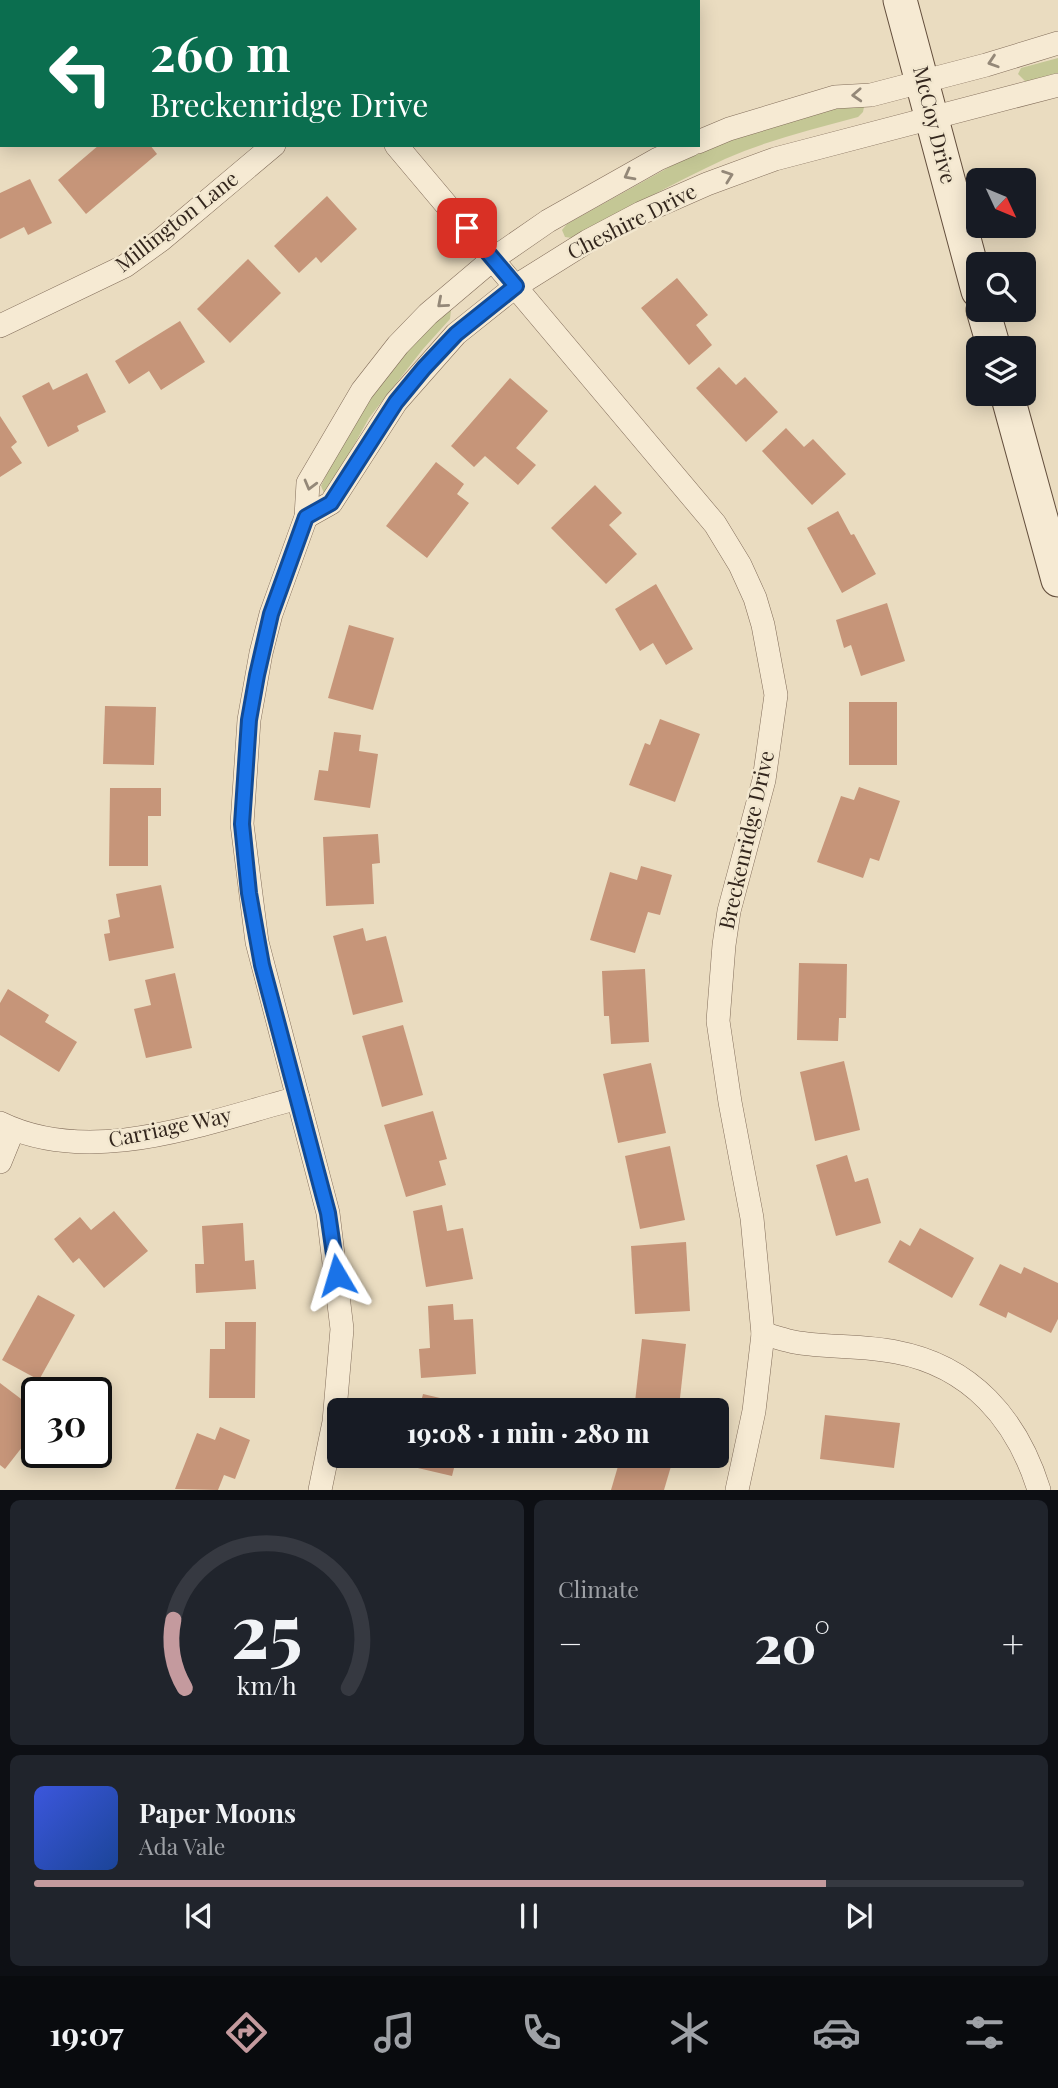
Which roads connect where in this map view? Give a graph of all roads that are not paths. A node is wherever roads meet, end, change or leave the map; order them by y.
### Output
1 (900, 0) edge
2 (1058, 43) edge
3 (923, 80) junction
4 (1058, 85) edge
5 (933, 119) junction
6 (700, 141) edge
7 (272, 147) edge
8 (398, 147) edge
9 (686, 147) edge
10 (967, 252) edge
11 (493, 259) junction
12 (516, 286) junction
13 (0, 326) edge
14 (1010, 406) edge
15 (306, 517) junction
16 (1058, 580) edge
17 (298, 1098) junction
18 (7, 1127) edge
19 (0, 1162) edge
20 (763, 1334) junction
21 (320, 1489) edge
22 (737, 1489) edge
23 (1039, 1489) edge

1 - 3 street, McCoy Drive
2 -> 3 street
3 - 5 street, McCoy Drive
3 -> 6 street
4 - 5 street, Cheshire Drive
5 - 10 street, McCoy Drive
12 -> 5 street, Cheshire Drive
7 - 13 street, Millington Lane
8 - 11 street, Breckenridge Drive
9 -> 11 street, Cheshire Drive
11 - 12 street, Breckenridge Drive
11 -> 15 street, Cheshire Drive
12 - 15 street, Cheshire Drive
12 - 20 street, Breckenridge Drive
14 - 16 street
15 - 17 street, Cheshire Drive
17 - 18 street, Carriage Way
17 - 21 street, Cheshire Drive
18 - 19 street
20 - 22 street, Breckenridge Drive
20 - 23 street

